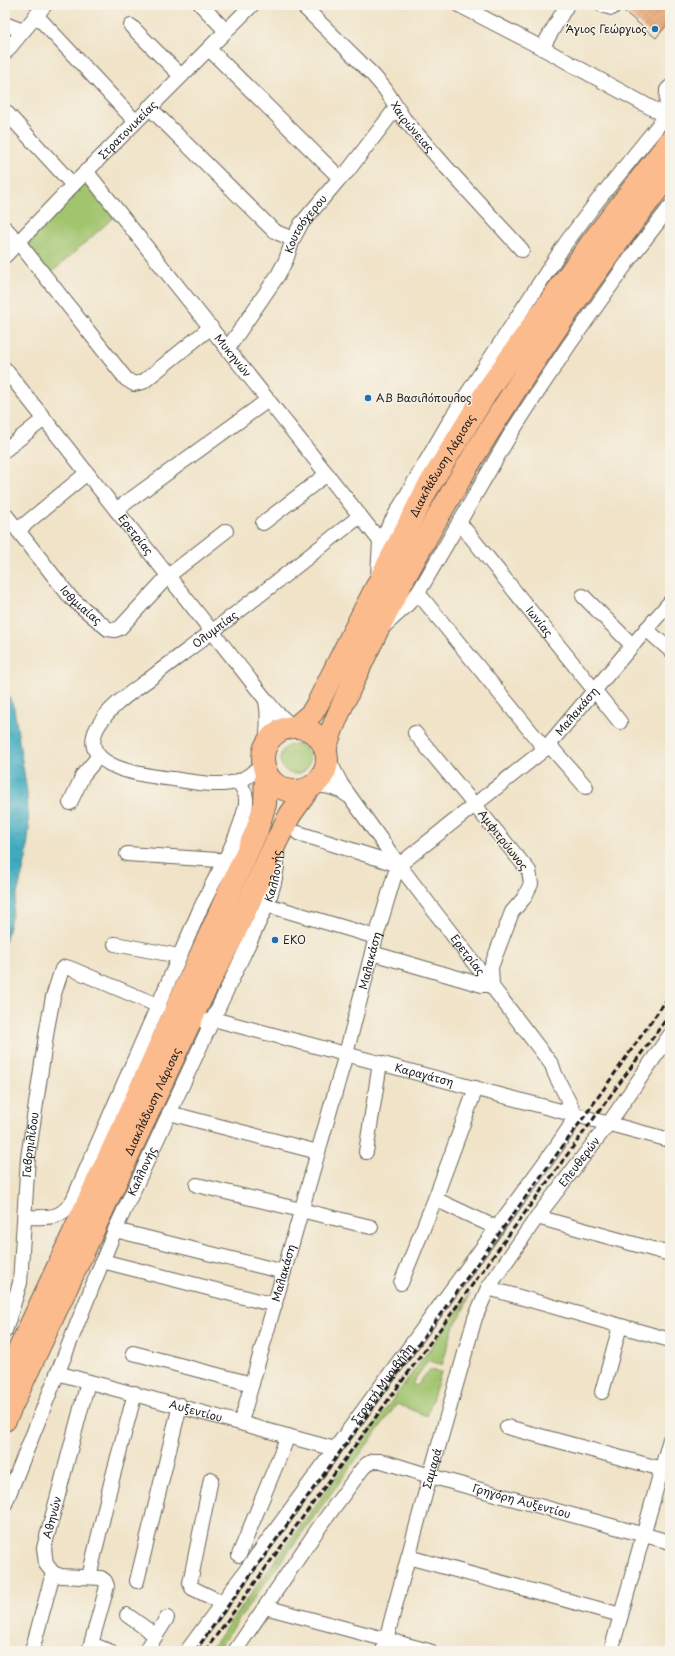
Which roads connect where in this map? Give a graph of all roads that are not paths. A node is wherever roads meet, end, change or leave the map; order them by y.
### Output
1 (201, 5) edge
2 (252, 5) edge
3 (302, 5) edge
4 (459, 5) edge
5 (567, 5) edge
6 (602, 5) edge
7 (615, 5) edge
8 (40, 10) edge
9 (5, 24) edge
10 (131, 26) dead end
11 (23, 31) junction
12 (226, 31) junction
13 (542, 48) junction
14 (209, 49) junction
15 (5, 53) edge
16 (181, 76) junction
17 (670, 87) edge
18 (150, 107) junction
19 (396, 108) junction
20 (5, 111) edge
21 (668, 116) edge
22 (135, 121) junction
23 (670, 141) edge
24 (86, 171) junction
25 (670, 173) edge
26 (340, 178) junction
27 (73, 185) junction
28 (670, 207) edge
29 (5, 228) edge
30 (293, 239) junction
31 (19, 243) junction
32 (522, 250) dead end
33 (5, 256) edge
34 (211, 327) junction
35 (228, 348) junction
36 (5, 369) edge
37 (268, 400) junction
38 (44, 419) junction
39 (5, 450) edge
40 (87, 473) junction
41 (327, 474) junction
42 (116, 510) junction
43 (5, 514) edge
44 (360, 516) junction
45 (459, 522) junction
46 (264, 523) dead end
47 (18, 530) junction
48 (226, 531) dead end
49 (380, 541) junction
50 (168, 576) junction
51 (378, 585) junction
52 (418, 593) junction
53 (583, 596) dead end
54 (670, 602) edge
55 (646, 629) junction
56 (212, 632) junction
57 (374, 634) junction
58 (632, 645) junction
59 (670, 650) edge
60 (594, 691) junction
61 (266, 700) junction
62 (620, 722) dead end
63 (294, 727) junction
64 (415, 733) dead end
65 (547, 747) junction
66 (326, 753) junction
67 (99, 756) junction
68 (265, 761) junction
69 (238, 781) junction
70 (311, 786) junction
71 (586, 787) dead end
72 (352, 799) junction
73 (70, 804) dead end
74 (475, 805) junction
75 (298, 833) dead end
76 (277, 840) junction
77 (127, 854) dead end
78 (234, 861) junction
79 (399, 865) junction
80 (267, 905) junction
81 (376, 937) junction
82 (115, 944) dead end
83 (372, 953) junction
84 (179, 956) junction
85 (492, 985) junction
86 (159, 1006) junction
87 (212, 1019) junction
88 (670, 1035) edge
89 (183, 1037) junction
90 (346, 1054) junction
91 (380, 1063) junction
92 (127, 1078) junction
93 (476, 1088) junction
94 (169, 1113) junction
95 (574, 1114) junction
96 (125, 1123) junction
97 (608, 1123) junction
98 (670, 1140) edge
99 (318, 1152) junction
100 (366, 1152) dead end
101 (197, 1185) dead end
102 (435, 1199) junction
103 (302, 1210) junction
104 (25, 1217) junction
105 (538, 1217) junction
106 (370, 1227) dead end
107 (497, 1228) junction
108 (115, 1230) junction
109 (670, 1254) edge
110 (102, 1261) junction
111 (284, 1272) junction
112 (401, 1283) dead end
113 (488, 1288) junction
114 (275, 1305) junction
115 (620, 1326) junction
116 (5, 1331) edge
117 (670, 1340) edge
118 (133, 1353) dead end
119 (58, 1373) junction
120 (5, 1380) edge
121 (88, 1382) junction
122 (252, 1384) junction
123 (602, 1392) dead end
124 (136, 1393) junction
125 (180, 1405) junction
126 (5, 1420) edge
127 (241, 1422) junction
128 (507, 1427) dead end
129 (288, 1436) junction
130 (670, 1439) edge
131 (336, 1448) junction
132 (662, 1470) junction
133 (430, 1476) junction
134 (211, 1478) dead end
135 (5, 1504) edge
136 (643, 1535) junction
137 (670, 1542) edge
138 (239, 1555) dead end
139 (408, 1557) junction
140 (53, 1573) junction
141 (89, 1577) junction
142 (137, 1581) dead end
143 (223, 1603) junction
144 (265, 1607) junction
145 (127, 1615) dead end
146 (621, 1615) junction
147 (167, 1618) dead end
148 (155, 1636) junction
149 (384, 1645) edge
150 (90, 1647) edge
151 (32, 1651) edge
152 (108, 1651) edge
153 (146, 1651) edge
154 (187, 1651) edge
155 (235, 1651) edge
156 (429, 1651) edge
157 (611, 1651) edge

1 - 12 street
2 - 12 street, Στρατονικείας
3 - 19 street, Χαιρώνειας
4 - 13 street
5 - 13 street
6 - 7 street
8 - 11 street
8 - 22 street
9 - 11 street
10 - 16 street
11 - 15 street
12 - 14 street, Στρατονικείας
13 - 21 street
14 - 16 street, Στρατονικείας
14 - 26 street
16 - 18 street, Στρατονικείας
17 - 21 street
18 - 22 street, Στρατονικείας
18 - 30 street
19 - 26 street, Κουτσόχερου
19 - 32 street, Χαιρώνειας
20 - 27 street
21 - 49 street
22 - 24 street, Στρατονικείας
23 - 51 main road, Διακλάδωση Λάρισας
24 - 27 street, Στρατονικείας
24 - 34 street, Μυκηνών
25 - 57 main road, Διακλάδωση Λάρισας
26 - 30 street, Κουτσόχερου
27 - 31 street, Στρατονικείας
28 - 45 street
29 - 31 street
30 - 35 street, Κουτσόχερου
31 - 33 street, Στρατονικείας
31 - 34 street
34 - 35 street, Μυκηνών
35 - 37 street, Μυκηνών
36 - 38 street, Ερετρίας
37 - 41 street, Μυκηνών
37 - 42 street
38 - 39 street
38 - 40 street, Ερετρίας
40 - 42 street, Ερετρίας
40 - 47 street
41 - 44 street, Μυκηνών
41 - 46 street
42 - 50 street, Ερετρίας
43 - 47 street, Ισθμιαίας
44 - 49 street, Μυκηνών
44 - 56 street, Ολυμπίας
45 - 52 street
45 - 60 street, Ιωνίας
47 - 50 street, Ισθμιαίας
48 - 50 street, Ισθμιαίας
49 - 51 street
50 - 56 street, Ερετρίας
51 - 63 main road, Διακλάδωση Λάρισας
52 - 57 street
52 - 65 street
53 - 58 street
54 - 55 street, Μαλακάση
55 - 58 street, Μαλακάση
55 - 59 street
56 - 61 street, Ερετρίας
56 - 67 street, Ολυμπίας
57 - 66 main road, Διακλάδωση Λάρισας
58 - 60 street, Μαλακάση
60 - 62 street, Ιωνίας
60 - 65 street, Μαλακάση
61 - 63 street, Ερετρίας
61 - 68 street
63 - 66 main road
63 - 68 main road
64 - 74 street, Αμφιτρύωνος
65 - 71 street
65 - 74 street, Μαλακάση
66 - 70 main road
66 - 72 street, Ερετρίας
67 - 69 street
67 - 73 street
68 - 69 street
68 - 70 main road
68 - 78 main road, Διακλάδωση Λάρισας
69 - 78 street
70 - 72 street, Ερετρίας
70 - 76 main road, Διακλάδωση Λάρισας
72 - 79 street, Ερετρίας
74 - 79 street, Μαλακάση
74 - 85 street, Αμφιτρύωνος
75 - 79 street
76 - 80 street, Καλλoνής
76 - 89 main road, Διακλάδωση Λάρισας
77 - 78 street
78 - 84 street
78 - 96 main road, Διακλάδωση Λάρισας
79 - 81 street, Μαλακάση
79 - 85 street, Ερετρίας
80 - 81 street
80 - 87 street, Καλλoνής
81 - 83 street, Μαλακάση
82 - 84 street
83 - 85 street
83 - 90 street, Μαλακάση
84 - 86 street
85 - 95 street, Ερετρίας
86 - 92 street
86 - 104 street, Γαβρηιλίδου
87 - 89 street
87 - 90 street, Καραγάτση
87 - 94 street, Καλλoνής
88 - 97 street, Ελευθερών
89 - 126 main road, Διακλάδωση Λάρισας
90 - 91 street, Καραγάτση
90 - 99 street, Μαλακάση
91 - 93 street, Καραγάτση
91 - 100 street
92 - 96 street
92 - 104 street
93 - 95 street, Καραγάτση
93 - 102 street
94 - 99 street
94 - 108 street, Καλλoνής
95 - 97 street, Καραγάτση
95 - 107 street, Στρατή Μυριβήλη
96 - 120 main road, Διακλάδωση Λάρισας
97 - 98 street, Καραγάτση
97 - 105 street, Ελευθερών
99 - 103 street, Μαλακάση
101 - 103 street
102 - 107 street
102 - 112 street
103 - 106 street
103 - 111 street, Μαλακάση
104 - 116 street, Γαβρηιλίδου
105 - 109 street
105 - 113 street, Ελευθερών
107 - 131 street, Στρατή Μυριβήλη
108 - 110 street, Καλλoνής
108 - 111 street
110 - 114 street
110 - 119 street, Καλλoνής
111 - 114 street, Μαλακάση
113 - 115 street
113 - 133 street, Σαμαρά
114 - 122 street, Μαλακάση
115 - 117 street
115 - 123 street
118 - 122 street
119 - 121 street, Αυξεντίου
119 - 135 street, Καλλoνής
121 - 124 street, Αυξεντίου
121 - 140 street, Αθηνών
122 - 127 street, Μαλακάση
124 - 125 street, Αυξεντίου
124 - 141 street
125 - 127 street, Αυξεντίου
125 - 142 street
127 - 129 street, Αυξεντίου
128 - 132 street
129 - 131 street, Αυξεντίου
129 - 138 street
130 - 132 street
131 - 143 street, Στρατή Μυριβήλη
132 - 136 street
133 - 136 street, Γρηγόρη Αυξεντίου
133 - 139 street, Σαμαρά
133 - 144 street, Γρηγόρη Αυξεντίου
134 - 143 street
136 - 137 street, Γρηγόρη Αυξεντίου
136 - 146 street
139 - 146 street
139 - 149 street, Σαμαρά
140 - 141 street
140 - 151 street
141 - 150 street
143 - 154 street, Στρατή Μυριβήλη
144 - 149 street
144 - 155 street
145 - 148 street
146 - 157 street
147 - 148 street
148 - 153 street
149 - 156 street
150 - 152 street

